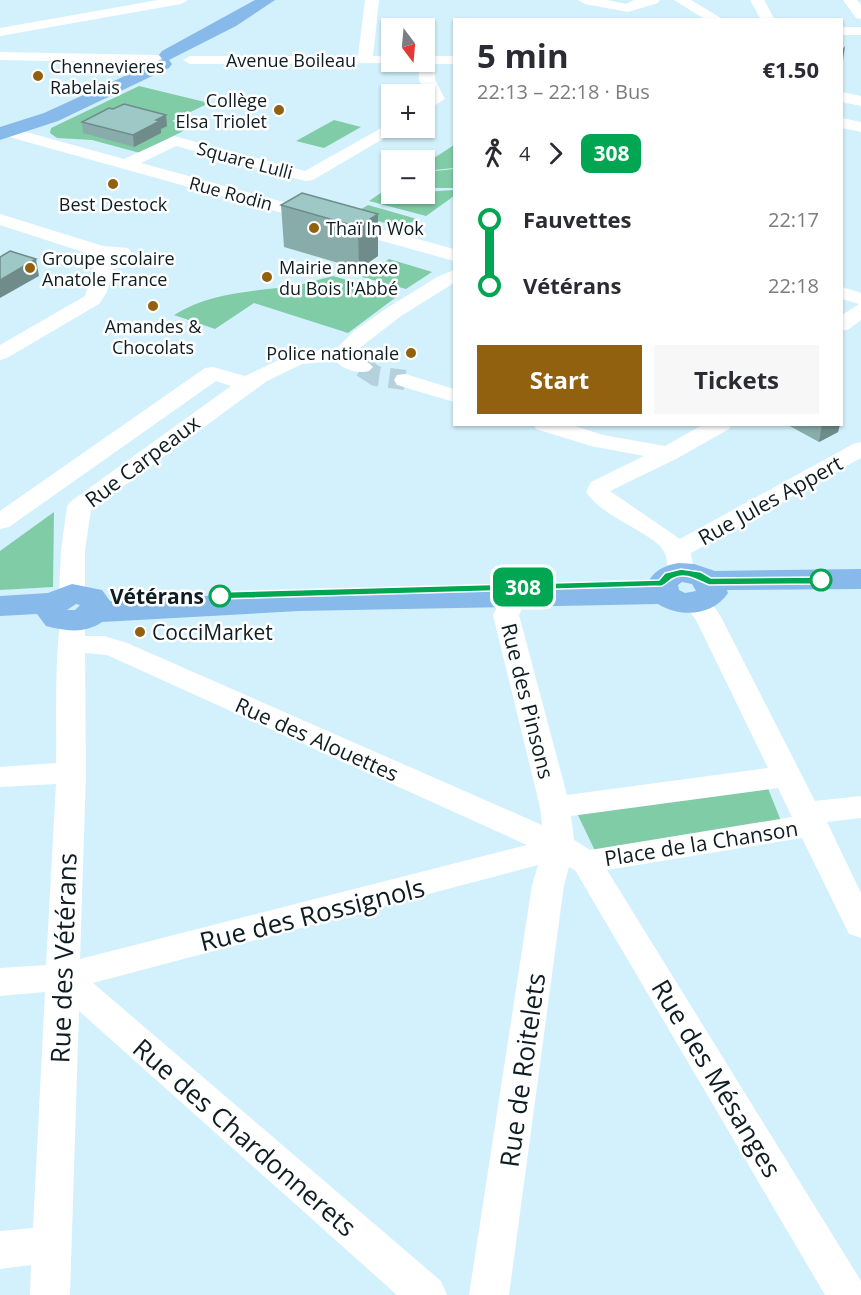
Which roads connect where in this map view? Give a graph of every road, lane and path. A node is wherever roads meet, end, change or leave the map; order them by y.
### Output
1 (181, 0) edge
2 (267, 0) edge
3 (278, 0) edge
4 (372, 0) edge
5 (585, 0) edge
6 (620, 0) edge
7 (653, 0) edge
8 (681, 0) edge
9 (757, 0) edge
10 (850, 0) edge
11 (637, 3) junction
12 (861, 15) edge
13 (713, 18) edge
14 (767, 18) edge
15 (843, 31) edge
16 (861, 31) edge
17 (0, 32) edge
18 (0, 57) edge
19 (173, 58) junction
20 (365, 60) junction
21 (381, 60) edge
22 (435, 60) edge
23 (453, 60) edge
24 (843, 97) edge
25 (861, 101) edge
26 (843, 123) edge
27 (861, 127) edge
28 (4, 133) edge
29 (381, 134) edge
30 (126, 164) junction
31 (0, 219) edge
32 (453, 255) edge
33 (453, 277) edge
34 (843, 295) edge
35 (852, 312) edge
36 (0, 354) edge
37 (343, 354) junction
38 (362, 367) tunnel mouth
39 (405, 380) tunnel mouth
40 (246, 384) junction
41 (453, 396) edge
42 (550, 426) edge
43 (717, 426) edge
44 (599, 441) junction
45 (861, 449) edge
46 (668, 454) junction
47 (635, 470) junction
48 (0, 522) edge
49 (861, 579) edge
50 (686, 583) junction
51 (861, 590) edge
52 (515, 596) junction
53 (0, 606) edge
54 (73, 613) junction
55 (0, 618) edge
56 (71, 772) junction
57 (789, 776) junction
58 (0, 777) edge
59 (555, 807) junction
60 (861, 807) edge
61 (810, 819) junction
62 (573, 854) junction
63 (861, 925) edge
64 (63, 977) junction
65 (0, 982) edge
66 (50, 1245) junction
67 (0, 1250) edge
68 (50, 1295) edge
69 (427, 1295) edge
70 (489, 1295) edge
71 (848, 1295) edge

1 - 17 street
2 - 19 main road
3 - 19 main road
4 - 20 street
5 - 11 street
6 - 11 street
7 - 11 street
8 - 13 street
9 - 14 street
10 - 12 street
15 - 16 street
18 - 19 street, Avenue Boileau
19 - 20 street, Avenue Boileau
19 - 28 main road
20 - 21 street, Avenue Boileau
22 - 23 street
24 - 25 street
26 - 27 street
28 - 30 street, Rue Rodin
29 - 30 street, Square Lulli
30 - 32 street, Rue Rodin
31 - 36 street
33 - 37 street
34 - 35 street
37 - 38 street
37 - 40 street, Rue Carpeaux
39 - 41 street
40 - 48 street, Rue Carpeaux
40 - 54 street, Rue Carpeaux
42 - 44 street
43 - 46 street
44 - 46 street
44 - 47 street
45 - 50 street, Rue Jules Appert
46 - 47 street
47 - 50 street, Place de la Chanson
49 - 50 main road
50 - 51 main road
50 - 52 main road
50 - 54 main road
50 - 57 street, Place de la Chanson
52 - 54 main road
52 - 59 street, Rue des Pinsons
53 - 54 main road
54 - 55 main road
54 - 56 street, Rue des Vétérans
54 - 62 street, Rue des Alouettes
56 - 58 street
56 - 64 street, Rue des Vétérans
57 - 59 street
57 - 61 street, Place de la Chanson
59 - 62 street
60 - 61 street
61 - 62 street, Place de la Chanson
61 - 63 street
62 - 64 street, Rue des Rossignols
62 - 70 street, Rue de Roitelets
62 - 71 street, Rue des Mésanges
64 - 65 street, Rue des Rossignols
64 - 66 street, Rue des Vétérans
64 - 69 street, Rue des Chardonnerets
66 - 67 street
66 - 68 street, Rue des Vétérans

